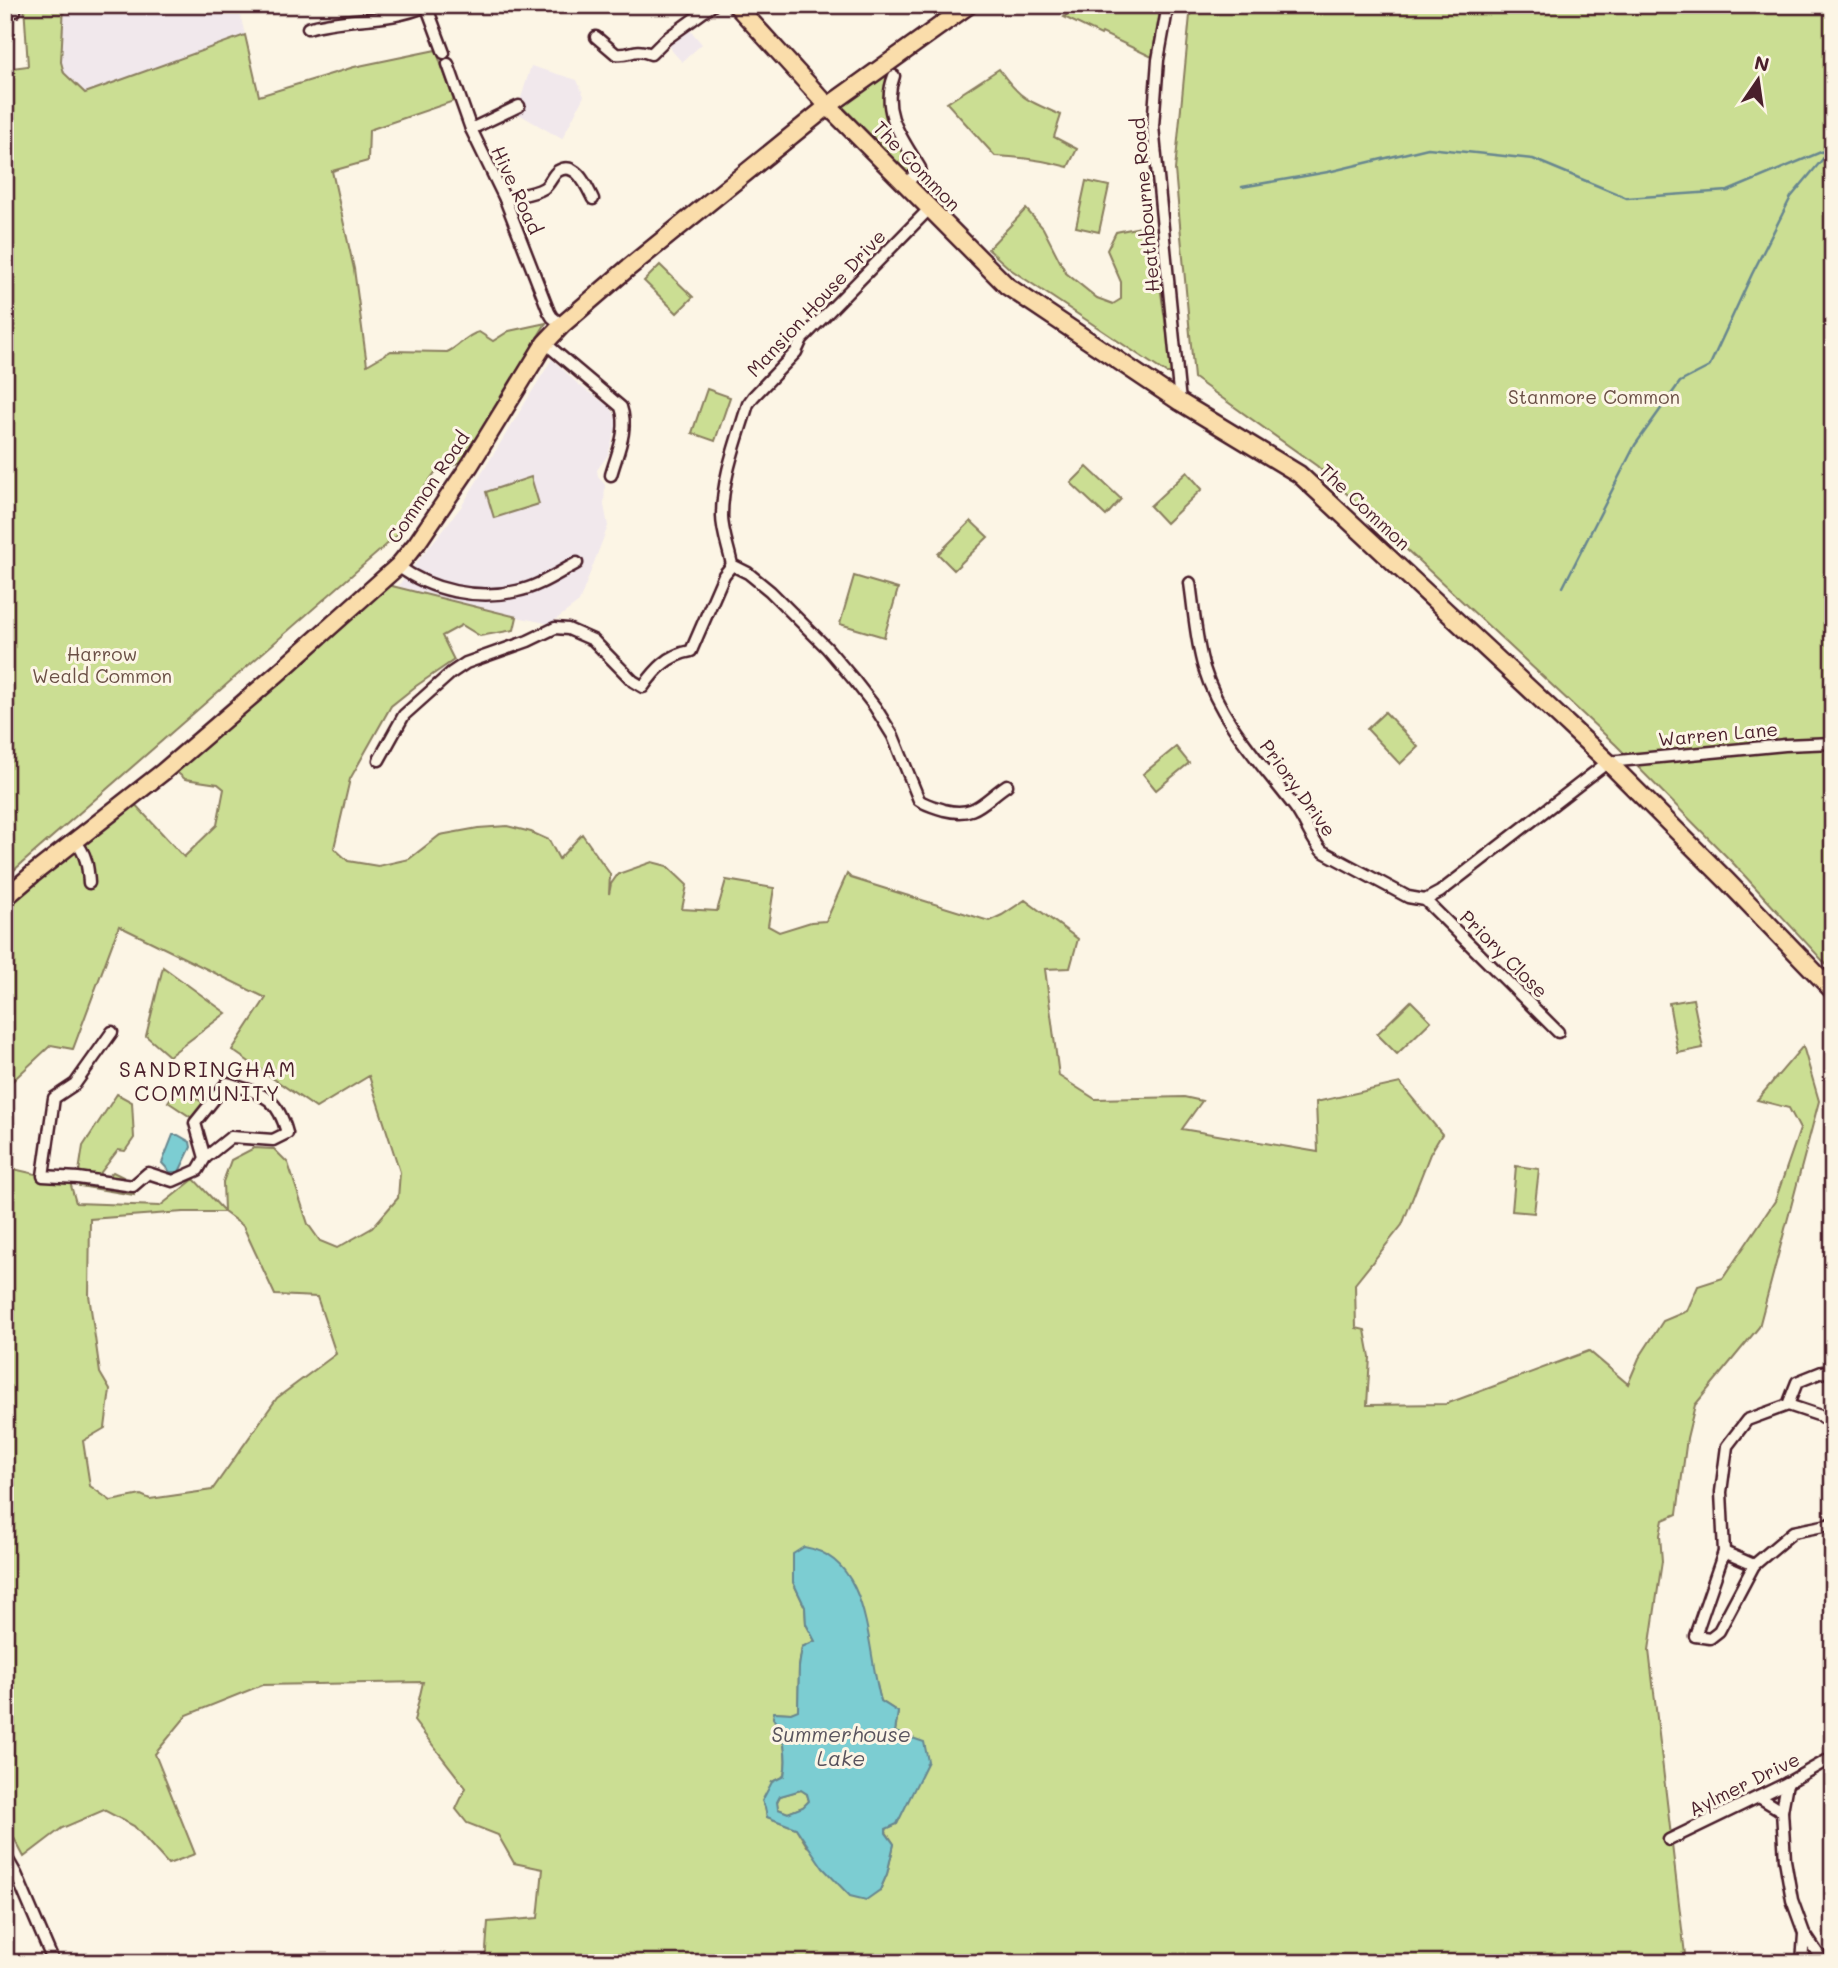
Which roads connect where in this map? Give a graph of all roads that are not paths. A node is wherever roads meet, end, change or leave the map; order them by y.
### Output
1 (713, 5) edge
2 (736, 5) edge
3 (969, 5) edge
4 (1168, 5) edge
5 (426, 6) edge
6 (307, 28) dead end
7 (596, 37) dead end
8 (444, 53) dead end
9 (448, 64) dead end
10 (894, 76) dead end
11 (519, 106) dead end
12 (828, 106) junction
13 (471, 129) junction
14 (906, 185) junction
15 (505, 199) junction
16 (593, 199) dead end
17 (929, 209) junction
18 (562, 325) junction
19 (545, 343) junction
20 (1180, 402) junction
21 (611, 475) dead end
22 (577, 563) dead end
23 (732, 565) junction
24 (398, 566) junction
25 (1191, 583) dead end
26 (1833, 743) edge
27 (379, 760) dead end
28 (1608, 762) junction
29 (1007, 785) dead end
30 (75, 841) junction
31 (89, 883) dead end
32 (5, 898) edge
33 (1425, 900) junction
34 (1833, 991) edge
35 (112, 1032) dead end
36 (1558, 1032) dead end
37 (205, 1158) junction
38 (1833, 1373) edge
39 (1788, 1405) junction
40 (1833, 1424) edge
41 (1833, 1522) edge
42 (1724, 1552) junction
43 (1754, 1565) junction
44 (1833, 1758) edge
45 (1787, 1783) junction
46 (1759, 1797) junction
47 (1782, 1811) junction
48 (1669, 1840) dead end
49 (5, 1855) edge
50 (1804, 1933) junction
51 (54, 1963) edge
52 (1802, 1963) edge
53 (1824, 1963) edge

1 - 7 street
2 - 12 main road, The Common
3 - 12 main road, Common Road
4 - 20 street, Heathbourne Road
5 - 6 street
5 - 8 street
9 - 13 street, Hive Road
10 - 14 street
11 - 13 street
12 - 14 main road, The Common
12 - 18 main road, Common Road
13 - 15 street, Hive Road
14 - 17 main road, The Common
15 - 16 street
15 - 18 street, Hive Road
17 - 20 main road, The Common
17 - 23 street, Mansion House Drive
18 - 19 main road, Common Road
19 - 21 street
19 - 24 main road, Common Road
20 - 28 main road, The Common
22 - 24 street
23 - 27 street
23 - 29 street
24 - 30 main road, Common Road
25 - 33 street, Priory Drive
26 - 28 street, Warren Lane
28 - 33 street
28 - 34 main road, The Common
30 - 31 street
30 - 32 main road, Common Road
33 - 36 street, Priory Close
35 - 37 street
37 - 37 street
38 - 39 street
39 - 40 street
39 - 42 street
41 - 43 street
42 - 43 street
42 - 43 street
44 - 45 street, Aylmer Drive
45 - 46 street, Aylmer Drive
45 - 47 street
46 - 47 street
46 - 48 street, Aylmer Drive
47 - 50 street
49 - 51 street
50 - 52 street
50 - 53 street

